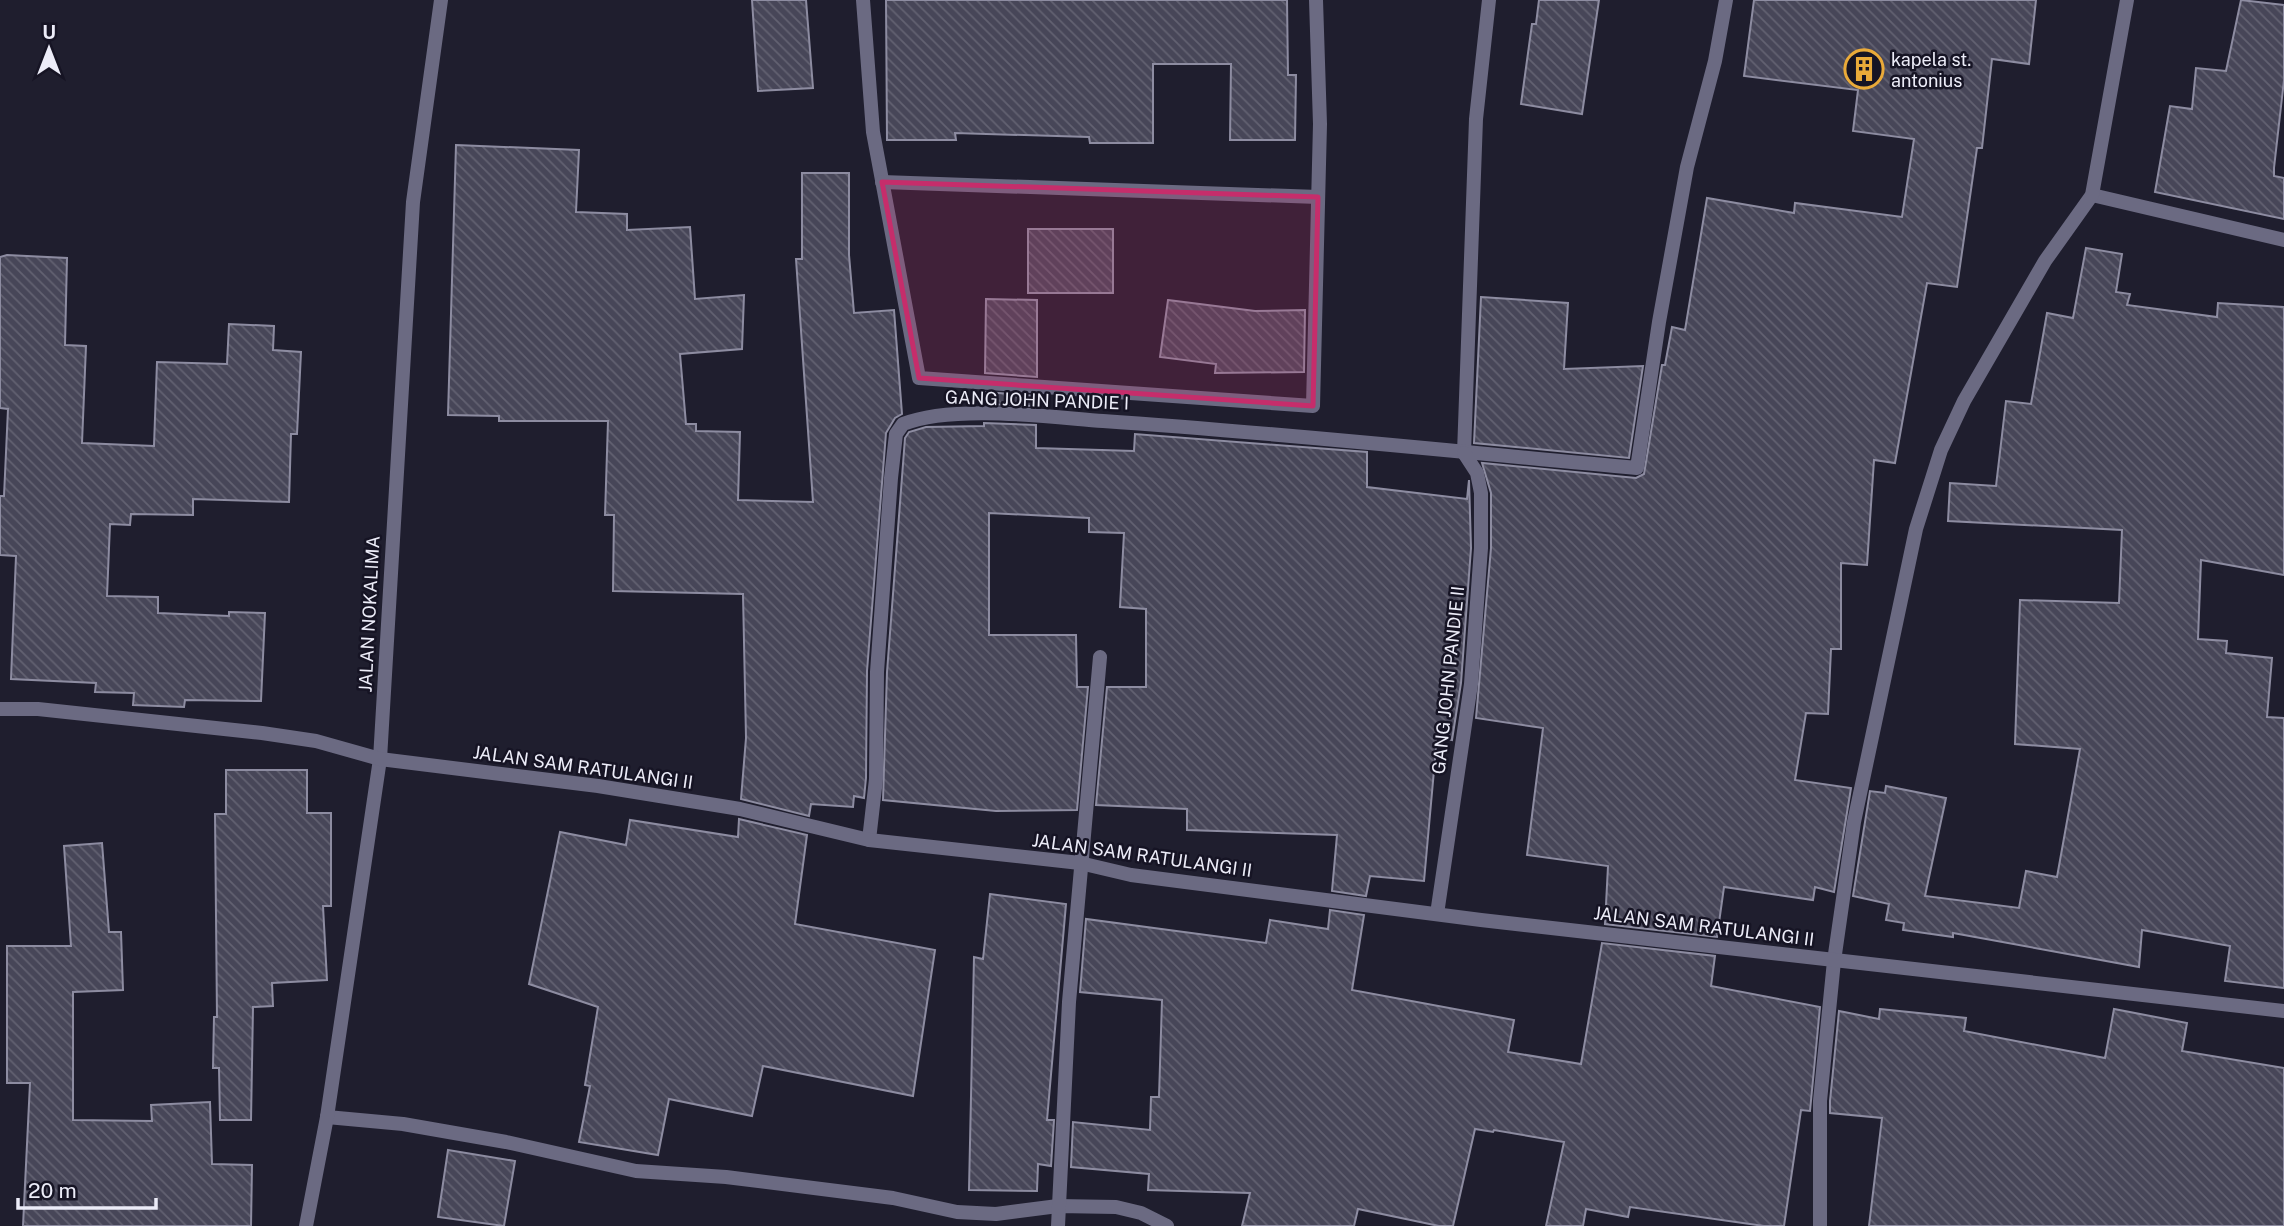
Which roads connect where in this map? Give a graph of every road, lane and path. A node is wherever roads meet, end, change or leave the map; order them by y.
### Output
1 (441, 0) edge
2 (863, 0) edge
3 (1316, 0) edge
4 (1489, 0) edge
5 (1726, 0) edge
6 (2127, 0) edge
7 (882, 182) junction
8 (2092, 195) junction
9 (1318, 197) junction
10 (2284, 240) edge
11 (1464, 453) junction
12 (1100, 657) dead end
13 (0, 709) edge
14 (380, 759) junction
15 (869, 840) junction
16 (1080, 863) junction
17 (1437, 914) junction
18 (1834, 961) junction
19 (2284, 1011) edge
20 (327, 1117) junction
21 (1058, 1206) junction
22 (306, 1226) edge
23 (1058, 1226) edge
24 (1167, 1226) edge
25 (1820, 1226) edge

1 - 14 street, JALAN NOKALIMA
2 - 7 street
3 - 9 street
4 - 11 street
5 - 11 street
6 - 8 street
7 - 9 street
7 - 9 street
8 - 10 street
8 - 18 street
11 - 15 street, GANG JOHN PANDIE I
11 - 17 street, GANG JOHN PANDIE II
12 - 16 street
13 - 14 street, JALAN SAM RATULANGI II
14 - 15 street, JALAN SAM RATULANGI II
14 - 20 street, JALAN NOKALIMA
15 - 16 street, JALAN SAM RATULANGI II
16 - 17 street, JALAN SAM RATULANGI II
16 - 21 street
17 - 18 street, JALAN SAM RATULANGI II
18 - 19 street, JALAN SAM RATULANGI II
18 - 25 street
20 - 21 street
20 - 22 street, JALAN NOKALIMA
21 - 23 street
21 - 24 street

